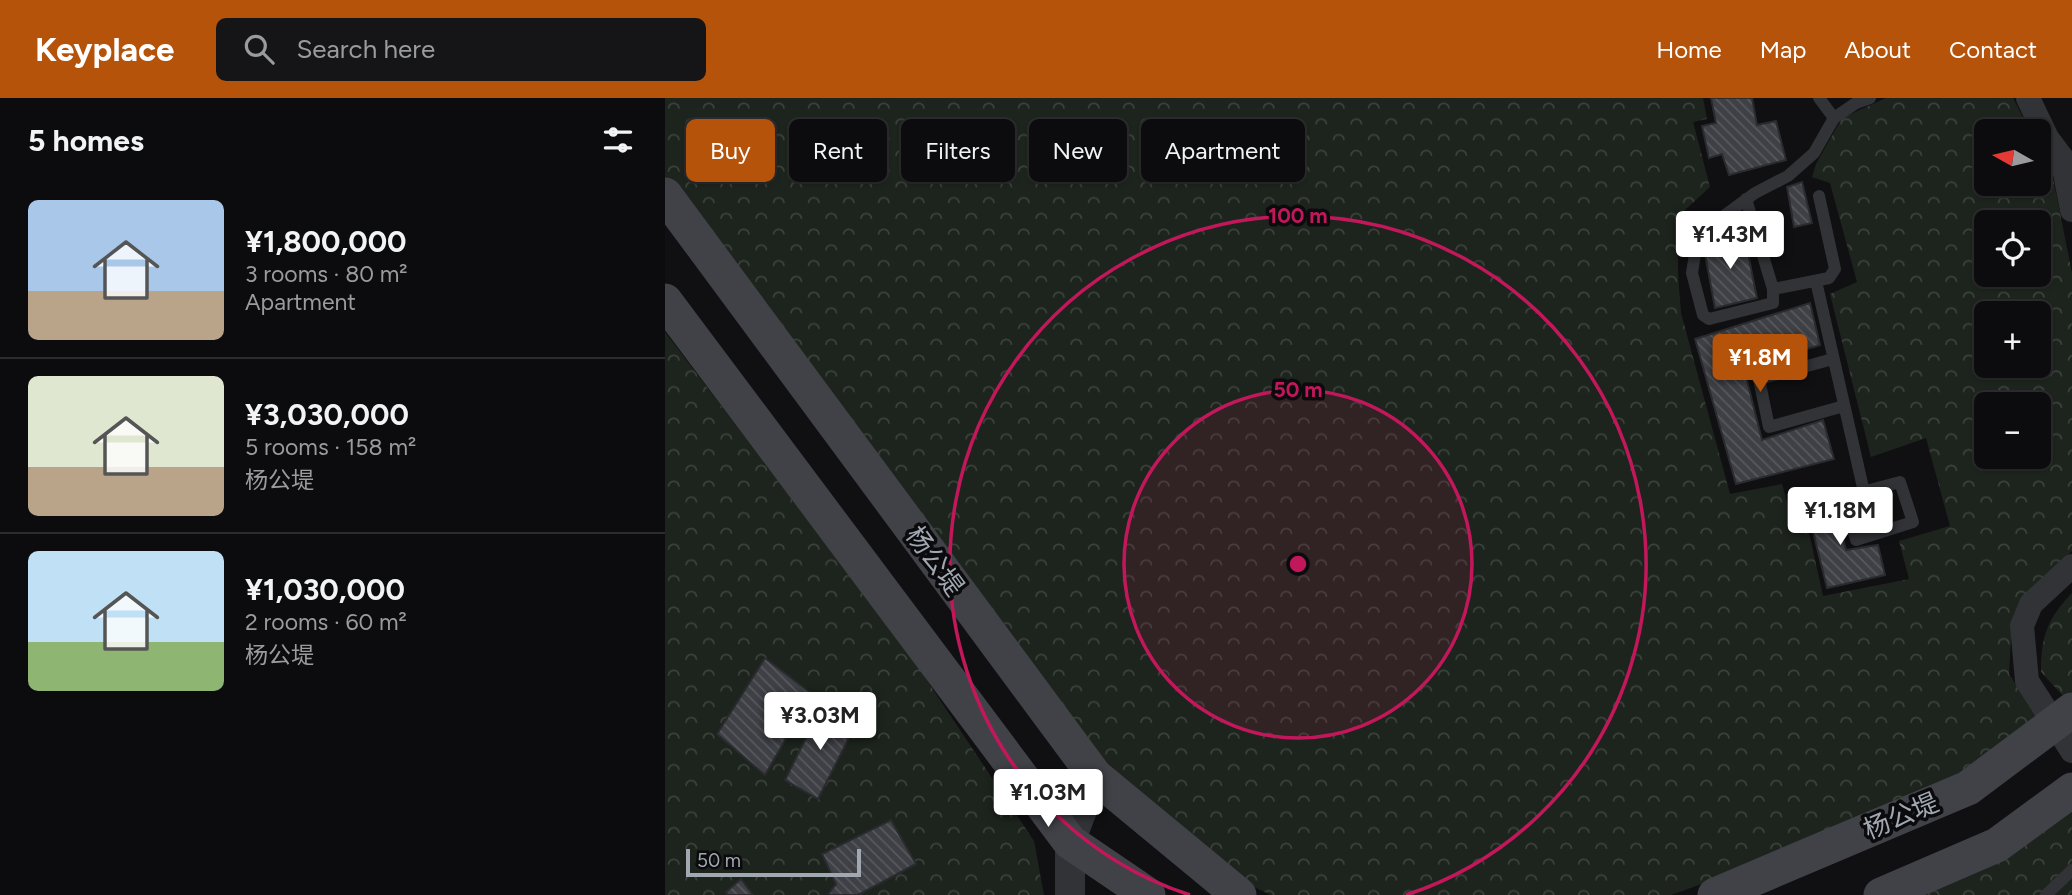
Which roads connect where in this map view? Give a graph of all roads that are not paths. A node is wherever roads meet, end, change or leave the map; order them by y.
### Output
1 (1819, 98) edge
2 (1870, 98) edge
3 (2028, 98) edge
4 (1834, 118) junction
5 (2067, 161) edge
6 (665, 195) edge
7 (1819, 196) dead end
8 (1746, 199) junction
9 (2072, 210) edge
10 (1816, 281) junction
11 (1773, 289) junction
12 (665, 301) edge
13 (1833, 359) junction
14 (1843, 406) junction
15 (1864, 492) junction
16 (2072, 566) edge
17 (2066, 728) edge
18 (1094, 776) junction
19 (2072, 790) edge
20 (1070, 842) junction
21 (2072, 870) edge
22 (1070, 895) edge
23 (1148, 895) edge
24 (1238, 895) edge
25 (1715, 895) edge
26 (1881, 895) edge
27 (2046, 895) edge

1 - 4 lane
2 - 4 lane
3 - 5 street
4 - 8 lane
5 - 9 street
6 - 18 main road, 杨公堤
7 - 10 lane
8 - 11 lane
8 - 11 lane
10 - 11 lane
10 - 13 lane
12 - 20 main road
13 - 14 lane
13 - 14 lane
14 - 15 lane
15 - 15 lane
16 - 17 street
17 - 25 main road, 杨公堤
18 - 20 street
18 - 24 main road, 杨公堤
19 - 26 main road
20 - 22 street
20 - 23 main road
21 - 27 lane

